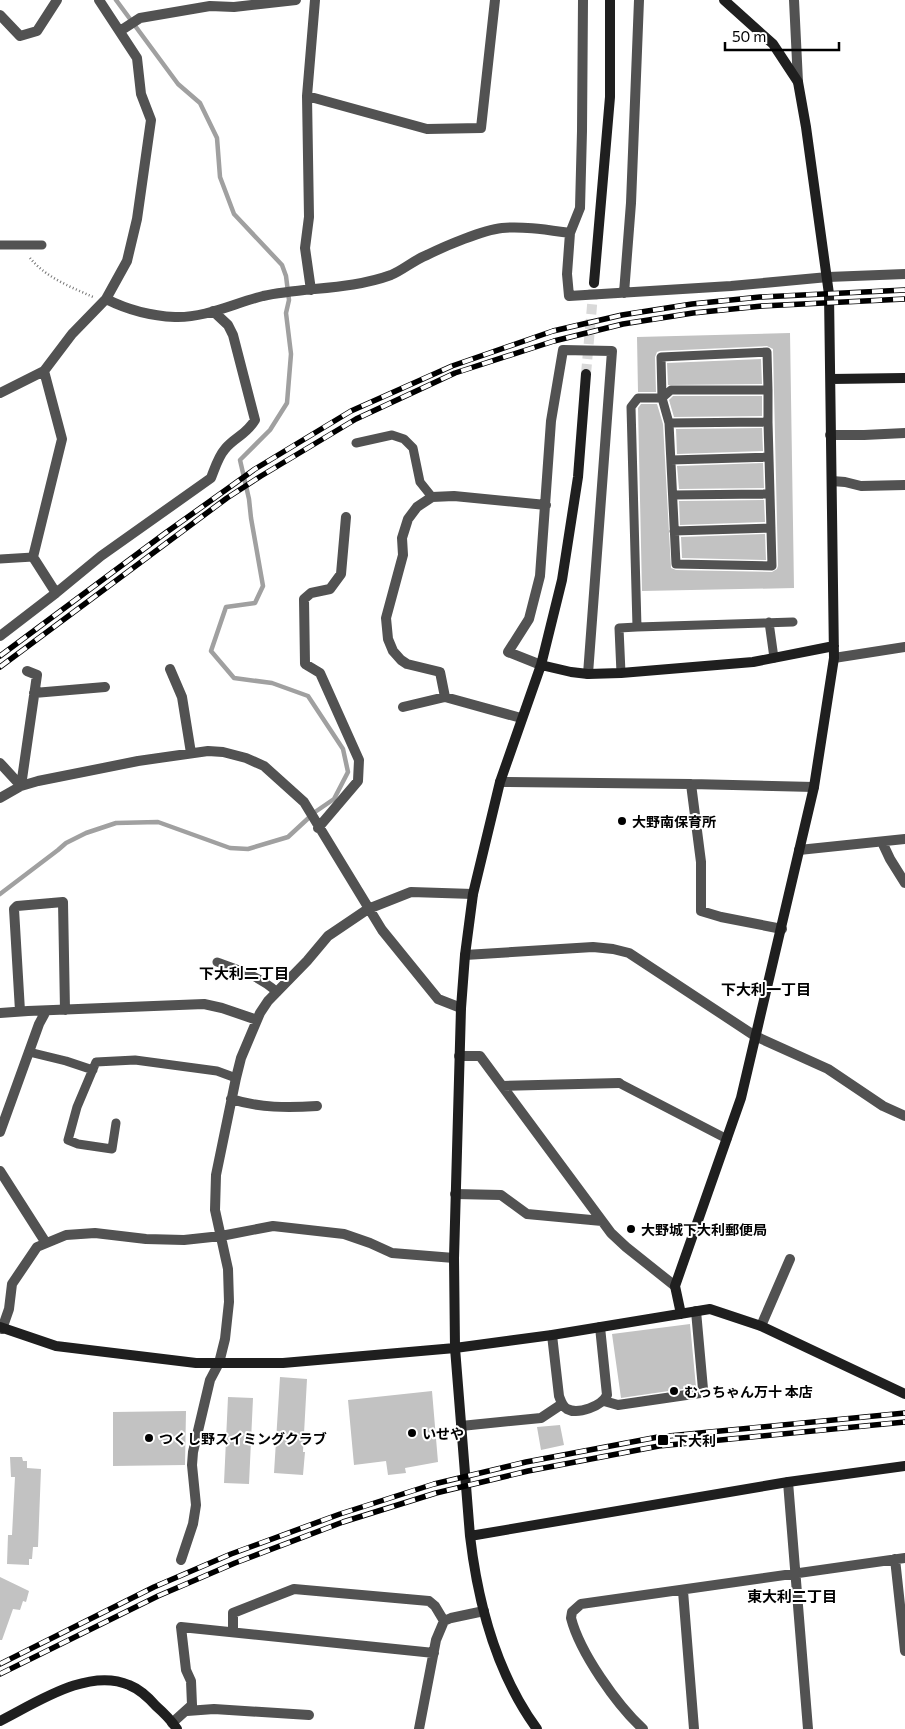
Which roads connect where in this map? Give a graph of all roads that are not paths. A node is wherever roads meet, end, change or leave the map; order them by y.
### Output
1 (57, 0) edge
2 (99, 0) edge
3 (296, 0) edge
4 (315, 0) edge
5 (495, 0) edge
6 (583, 0) edge
7 (610, 0) edge
8 (638, 0) edge
9 (724, 0) edge
10 (794, 0) edge
11 (0, 15) edge
12 (120, 31) junction
13 (798, 82) junction
14 (307, 96) junction
15 (570, 233) junction
16 (0, 245) edge
17 (42, 245) dead end
18 (905, 274) edge
19 (828, 276) junction
20 (594, 282) tunnel mouth
21 (311, 290) junction
22 (624, 293) junction
23 (104, 301) junction
24 (213, 311) junction
25 (44, 371) junction
26 (586, 374) tunnel mouth
27 (905, 378) edge
28 (831, 379) junction
29 (768, 390) junction
30 (0, 393) edge
31 (662, 398) junction
32 (768, 422) junction
33 (670, 423) junction
34 (905, 433) edge
35 (830, 434) junction
36 (356, 443) dead end
37 (769, 457) junction
38 (671, 460) junction
39 (832, 481) junction
40 (905, 485) edge
41 (770, 494) junction
42 (673, 495) junction
43 (432, 497) junction
44 (546, 505) junction
45 (346, 517) dead end
46 (771, 528) junction
47 (674, 531) junction
48 (33, 557) junction
49 (0, 559) edge
50 (56, 593) junction
51 (769, 622) junction
52 (793, 622) dead end
53 (638, 626) junction
54 (0, 636) edge
55 (834, 646) junction
56 (905, 647) edge
57 (774, 658) junction
58 (834, 658) junction
59 (541, 665) junction
60 (170, 669) dead end
61 (28, 671) dead end
62 (622, 673) junction
63 (588, 674) junction
64 (105, 687) dead end
65 (34, 693) junction
66 (445, 697) junction
67 (403, 707) dead end
68 (521, 718) junction
69 (191, 753) junction
70 (0, 763) edge
71 (500, 782) junction
72 (692, 784) junction
73 (21, 786) junction
74 (814, 787) junction
75 (0, 798) edge
76 (318, 828) junction
77 (905, 839) edge
78 (882, 842) junction
79 (799, 850) junction
80 (905, 883) edge
81 (473, 894) junction
82 (368, 909) junction
83 (782, 929) junction
84 (465, 955) junction
85 (217, 962) dead end
86 (277, 992) junction
87 (461, 1008) junction
88 (65, 1010) junction
89 (46, 1011) junction
90 (20, 1012) junction
91 (0, 1013) edge
92 (257, 1020) junction
93 (755, 1036) junction
94 (29, 1052) junction
95 (459, 1056) junction
96 (93, 1070) junction
97 (236, 1078) junction
98 (619, 1083) joint
99 (503, 1086) junction
100 (231, 1099) junction
101 (317, 1106) dead end
102 (905, 1116) edge
103 (116, 1123) dead end
104 (0, 1132) edge
105 (727, 1139) junction
106 (0, 1171) edge
107 (455, 1194) junction
108 (602, 1221) junction
109 (221, 1236) junction
110 (46, 1243) junction
111 (454, 1258) junction
112 (790, 1259) dead end
113 (675, 1286) junction
114 (696, 1312) junction
115 (681, 1314) junction
116 (761, 1326) junction
117 (600, 1327) junction
118 (1, 1328) edge
119 (552, 1335) junction
120 (455, 1348) junction
121 (219, 1364) junction
122 (905, 1394) edge
123 (604, 1401) junction
124 (562, 1404) junction
125 (461, 1426) junction
126 (905, 1466) edge
127 (788, 1482) junction
128 (470, 1536) junction
129 (900, 1559) edge
130 (181, 1560) dead end
131 (796, 1574) junction
132 (682, 1590) junction
133 (484, 1611) junction
134 (444, 1621) junction
135 (233, 1632) junction
136 (905, 1652) edge
137 (434, 1653) junction
138 (187, 1711) junction
139 (309, 1715) dead end
140 (0, 1722) edge
141 (174, 1726) edge
142 (419, 1729) edge
143 (537, 1729) edge
144 (644, 1729) edge
145 (694, 1729) edge
146 (808, 1729) edge

1 - 11 street
2 - 12 street
3 - 12 street
4 - 14 street
5 - 14 street
6 - 15 street
7 - 20 street
8 - 22 street
9 - 13 street
10 - 13 street
12 - 23 street
13 - 19 street
14 - 21 street
15 - 21 street
15 - 22 street
16 - 17 lane
18 - 19 street
19 - 22 street
19 - 28 street
21 - 24 street
23 - 24 street
23 - 25 street
24 - 50 street
25 - 30 street
25 - 48 street
26 - 59 street
27 - 28 street
28 - 35 street
29 - 31 lane
29 - 31 lane
29 - 32 lane
31 - 33 lane
31 - 53 lane
32 - 33 lane
32 - 37 lane
33 - 38 lane
34 - 35 street
35 - 39 street
36 - 43 lane
37 - 38 lane
37 - 41 lane
38 - 42 lane
39 - 40 street
39 - 55 street
41 - 42 lane
41 - 46 lane
42 - 47 lane
43 - 44 street
43 - 66 street
44 - 59 street
44 - 63 street
45 - 76 street
46 - 47 lane
46 - 47 lane
48 - 49 lane
48 - 50 street
50 - 54 street
51 - 52 lane
51 - 53 lane
51 - 57 lane
53 - 62 lane
55 - 57 street
55 - 58 street
56 - 58 street
57 - 62 street
58 - 74 street
59 - 63 street
59 - 68 street
60 - 69 street
61 - 65 street
62 - 63 street
64 - 65 street
65 - 73 street
66 - 67 street
66 - 68 street
68 - 71 street
69 - 73 street
69 - 76 street
70 - 73 street
71 - 72 street
71 - 81 street
72 - 74 street
72 - 83 street
73 - 75 street
74 - 79 street
76 - 82 street
77 - 78 street
78 - 79 street
78 - 80 street
79 - 83 street
81 - 82 street
81 - 84 street
82 - 86 street
82 - 87 street
83 - 93 street
84 - 87 street
84 - 93 street
85 - 86 lane
86 - 92 street
87 - 95 street
88 - 89 street
88 - 90 street
88 - 92 street
89 - 90 street
89 - 94 street
90 - 91 street
92 - 97 street
93 - 102 street
93 - 105 street
94 - 96 lane
94 - 104 street
95 - 99 street
95 - 107 street
96 - 97 lane
96 - 103 lane
97 - 100 street
98 - 99 street
98 - 105 lane
99 - 108 street
100 - 101 street
100 - 109 street
105 - 113 street
106 - 110 street
107 - 108 street
107 - 111 street
108 - 113 street
109 - 110 street
109 - 111 street
109 - 121 street
110 - 118 street
111 - 120 street
112 - 116 street
113 - 115 street
114 - 115 street
114 - 116 street
114 - 123 street
115 - 117 street
116 - 122 street
117 - 119 street
117 - 123 street
118 - 121 street
119 - 120 street
119 - 124 street
120 - 121 street
120 - 125 street
121 - 130 street
123 - 124 street
124 - 125 street
125 - 128 street
126 - 127 street
127 - 128 street
127 - 131 street
128 - 133 street
129 - 131 street
129 - 136 street
131 - 132 street
131 - 146 street
132 - 144 street
132 - 145 street
133 - 134 street
133 - 143 street
134 - 135 street
134 - 137 street
135 - 137 street
135 - 138 street
137 - 142 street
138 - 139 street
138 - 141 street
140 - 141 street

